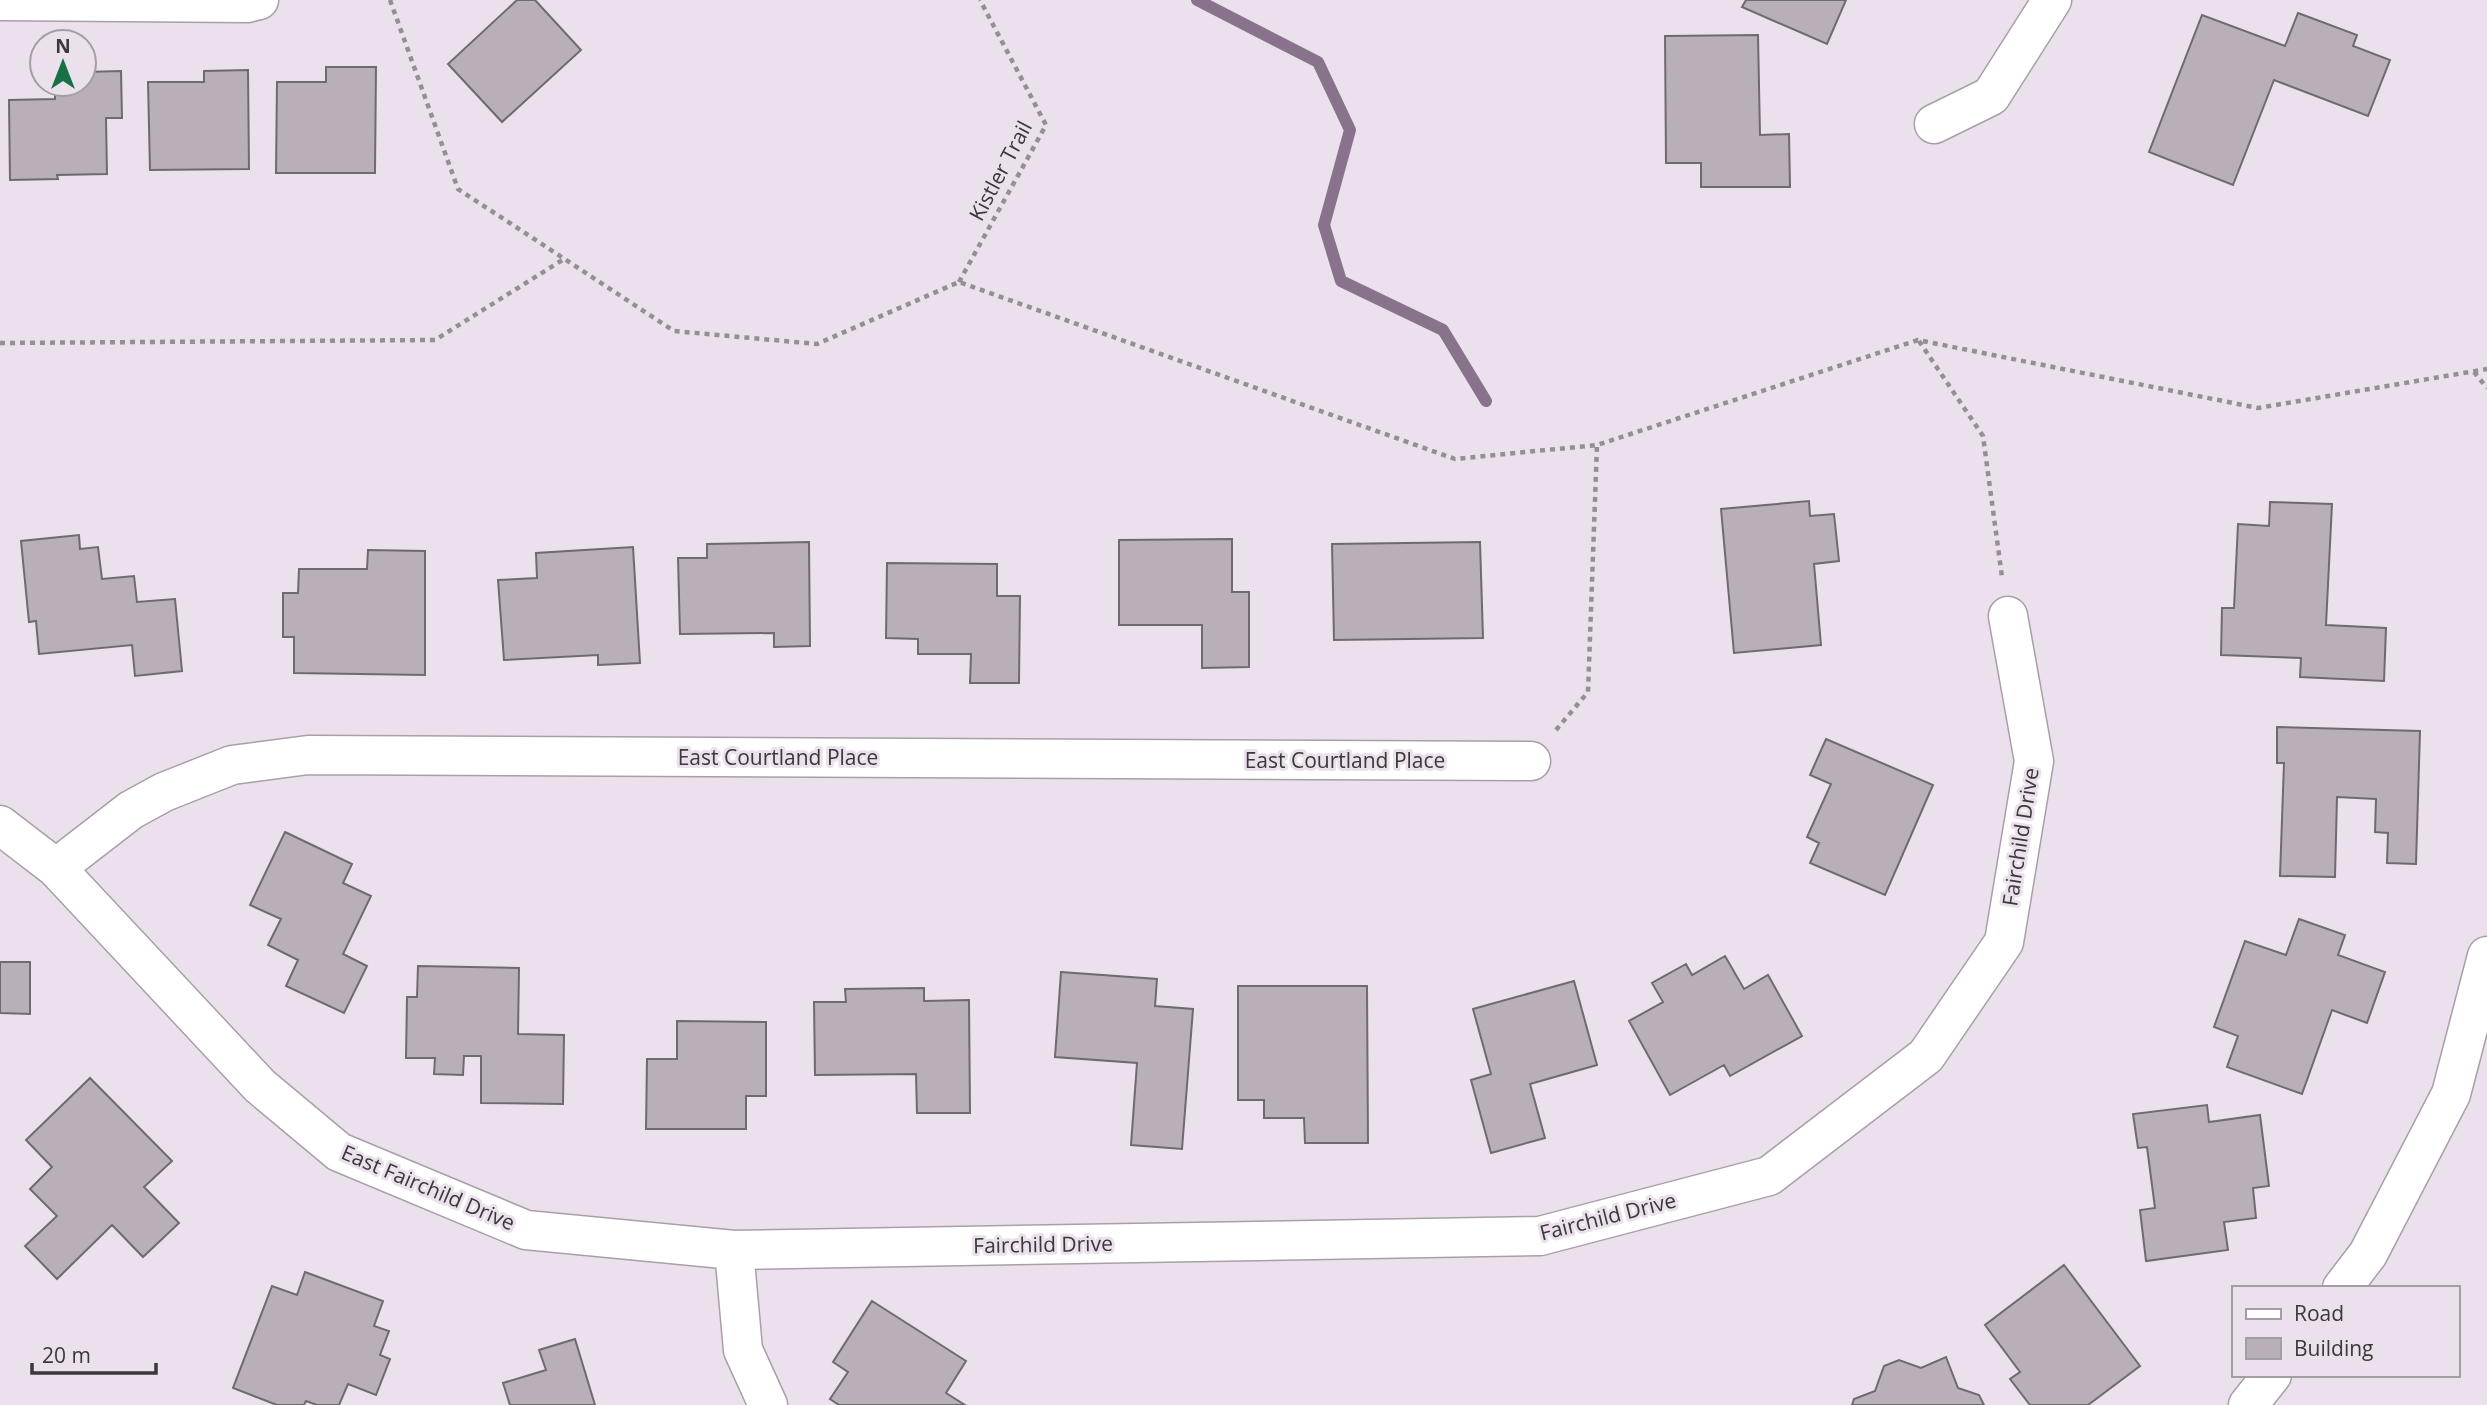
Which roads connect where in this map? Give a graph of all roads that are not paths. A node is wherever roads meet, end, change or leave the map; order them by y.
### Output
1 (259, 0) edge
2 (2052, 0) edge
3 (0, 1) edge
4 (1934, 124) dead end
5 (2008, 616) road end
6 (1531, 761) road end
7 (0, 825) edge
8 (56, 868) junction
9 (2487, 956) edge
10 (734, 1250) junction
11 (2344, 1286) edge
12 (2270, 1377) edge
13 (768, 1405) edge
14 (2248, 1405) edge

1 - 3 street
2 - 4 street
5 - 10 street, Fairchild Drive
6 - 8 street, East Courtland Place
7 - 8 street, East Fairchild Drive
8 - 10 street, East Fairchild Drive
9 - 11 street
10 - 13 street
12 - 14 street

